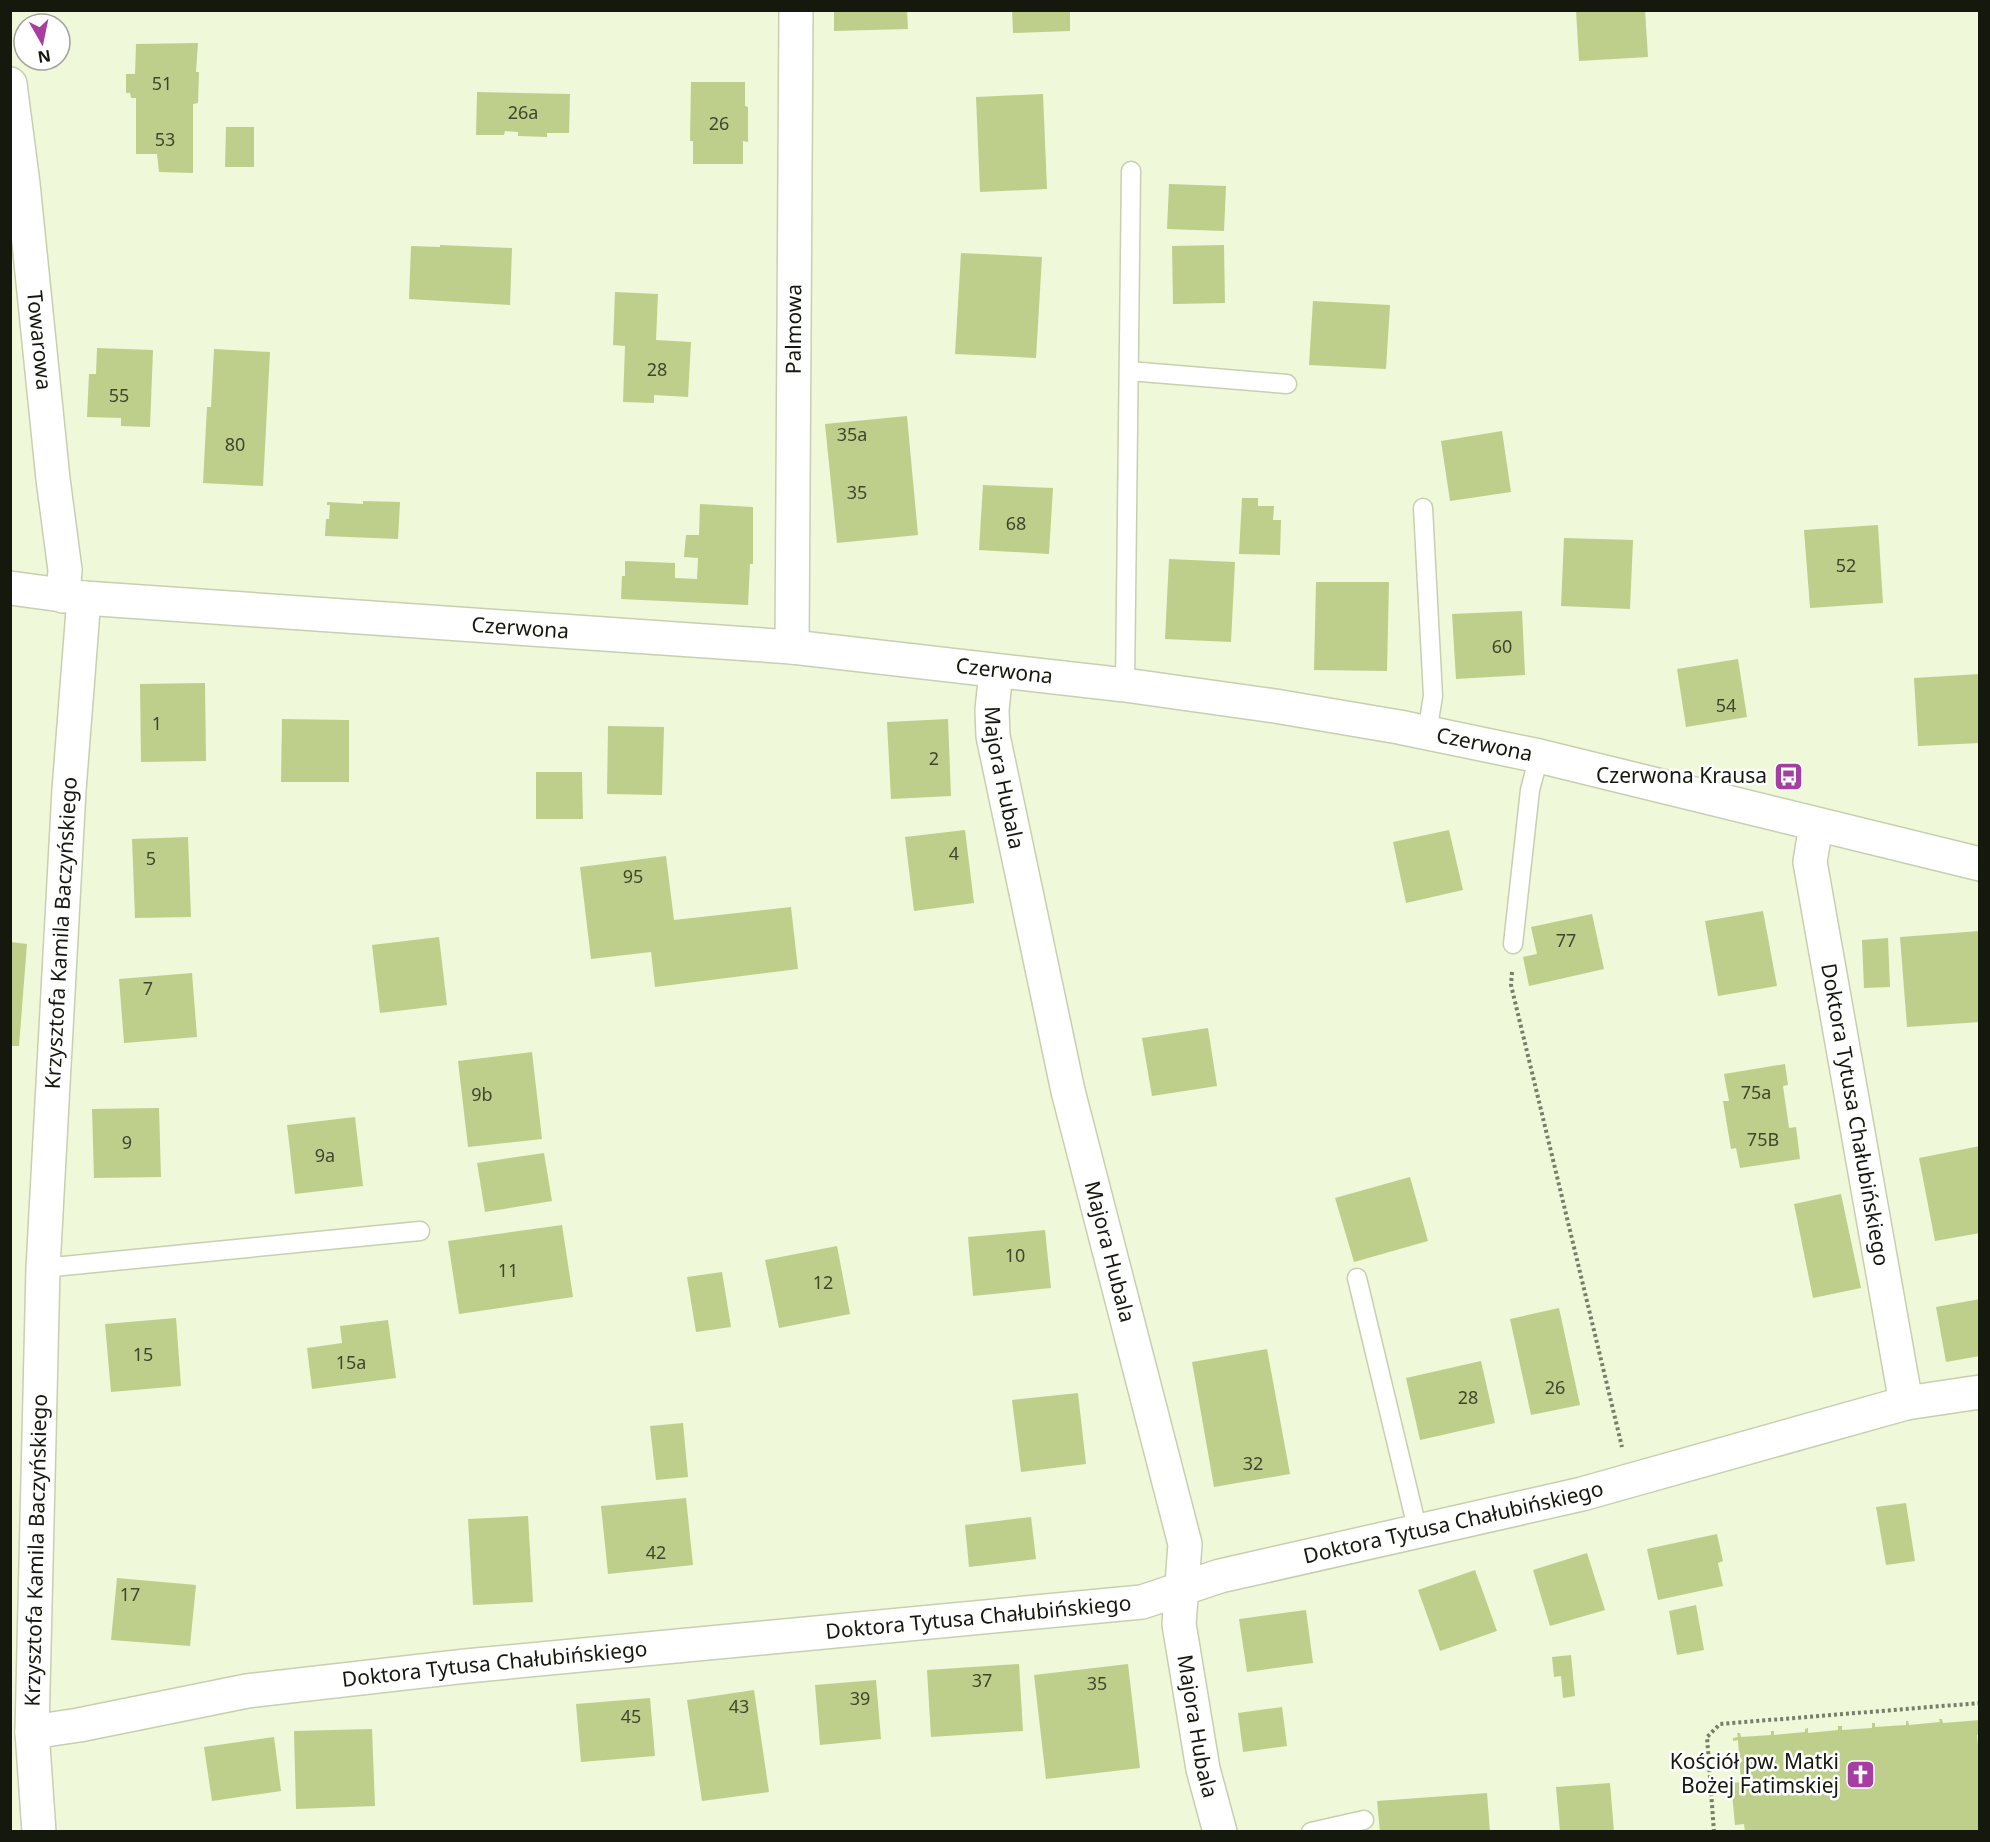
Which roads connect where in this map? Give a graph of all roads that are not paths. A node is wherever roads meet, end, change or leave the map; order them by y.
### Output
1 (796, 10) edge
2 (10, 84) edge
3 (1131, 171) dead end
4 (1129, 371) junction
5 (1287, 384) dead end
6 (1423, 508) dead end
7 (10, 588) edge
8 (74, 597) junction
9 (792, 647) junction
10 (996, 671) junction
11 (1125, 685) junction
12 (1427, 733) junction
13 (1539, 756) junction
14 (1816, 825) junction
15 (1980, 864) edge
16 (1513, 944) road end
17 (420, 1231) dead end
18 (43, 1268) junction
19 (1357, 1278) dead end
20 (1980, 1392) edge
21 (1905, 1403) junction
22 (1418, 1532) junction
23 (1182, 1590) junction
24 (32, 1732) junction
25 (1364, 1820) dead end
26 (39, 1832) edge
27 (1220, 1832) edge
28 (1311, 1832) edge

1 - 9 street, Palmowa
2 - 8 street, Towarowa
3 - 4 lane
4 - 5 lane
4 - 11 lane
6 - 12 lane
7 - 8 street, Czerwona
8 - 9 street, Czerwona
8 - 18 street, Krzysztofa Kamila Baczyńskiego
9 - 10 street, Czerwona
10 - 11 street, Czerwona
10 - 23 street, Majora Hubala
11 - 12 street, Czerwona
12 - 13 street, Czerwona
13 - 14 street, Czerwona
13 - 16 lane
14 - 15 street, Czerwona
14 - 21 street, Doktora Tytusa Chałubińskiego
17 - 18 lane
18 - 24 street, Krzysztofa Kamila Baczyńskiego
19 - 22 lane
20 - 21 street, Doktora Tytusa Chałubińskiego
21 - 22 street, Doktora Tytusa Chałubińskiego
22 - 23 street, Doktora Tytusa Chałubińskiego
23 - 24 street, Doktora Tytusa Chałubińskiego
23 - 27 street, Majora Hubala
24 - 26 street, Krzysztofa Kamila Baczyńskiego
25 - 28 lane

